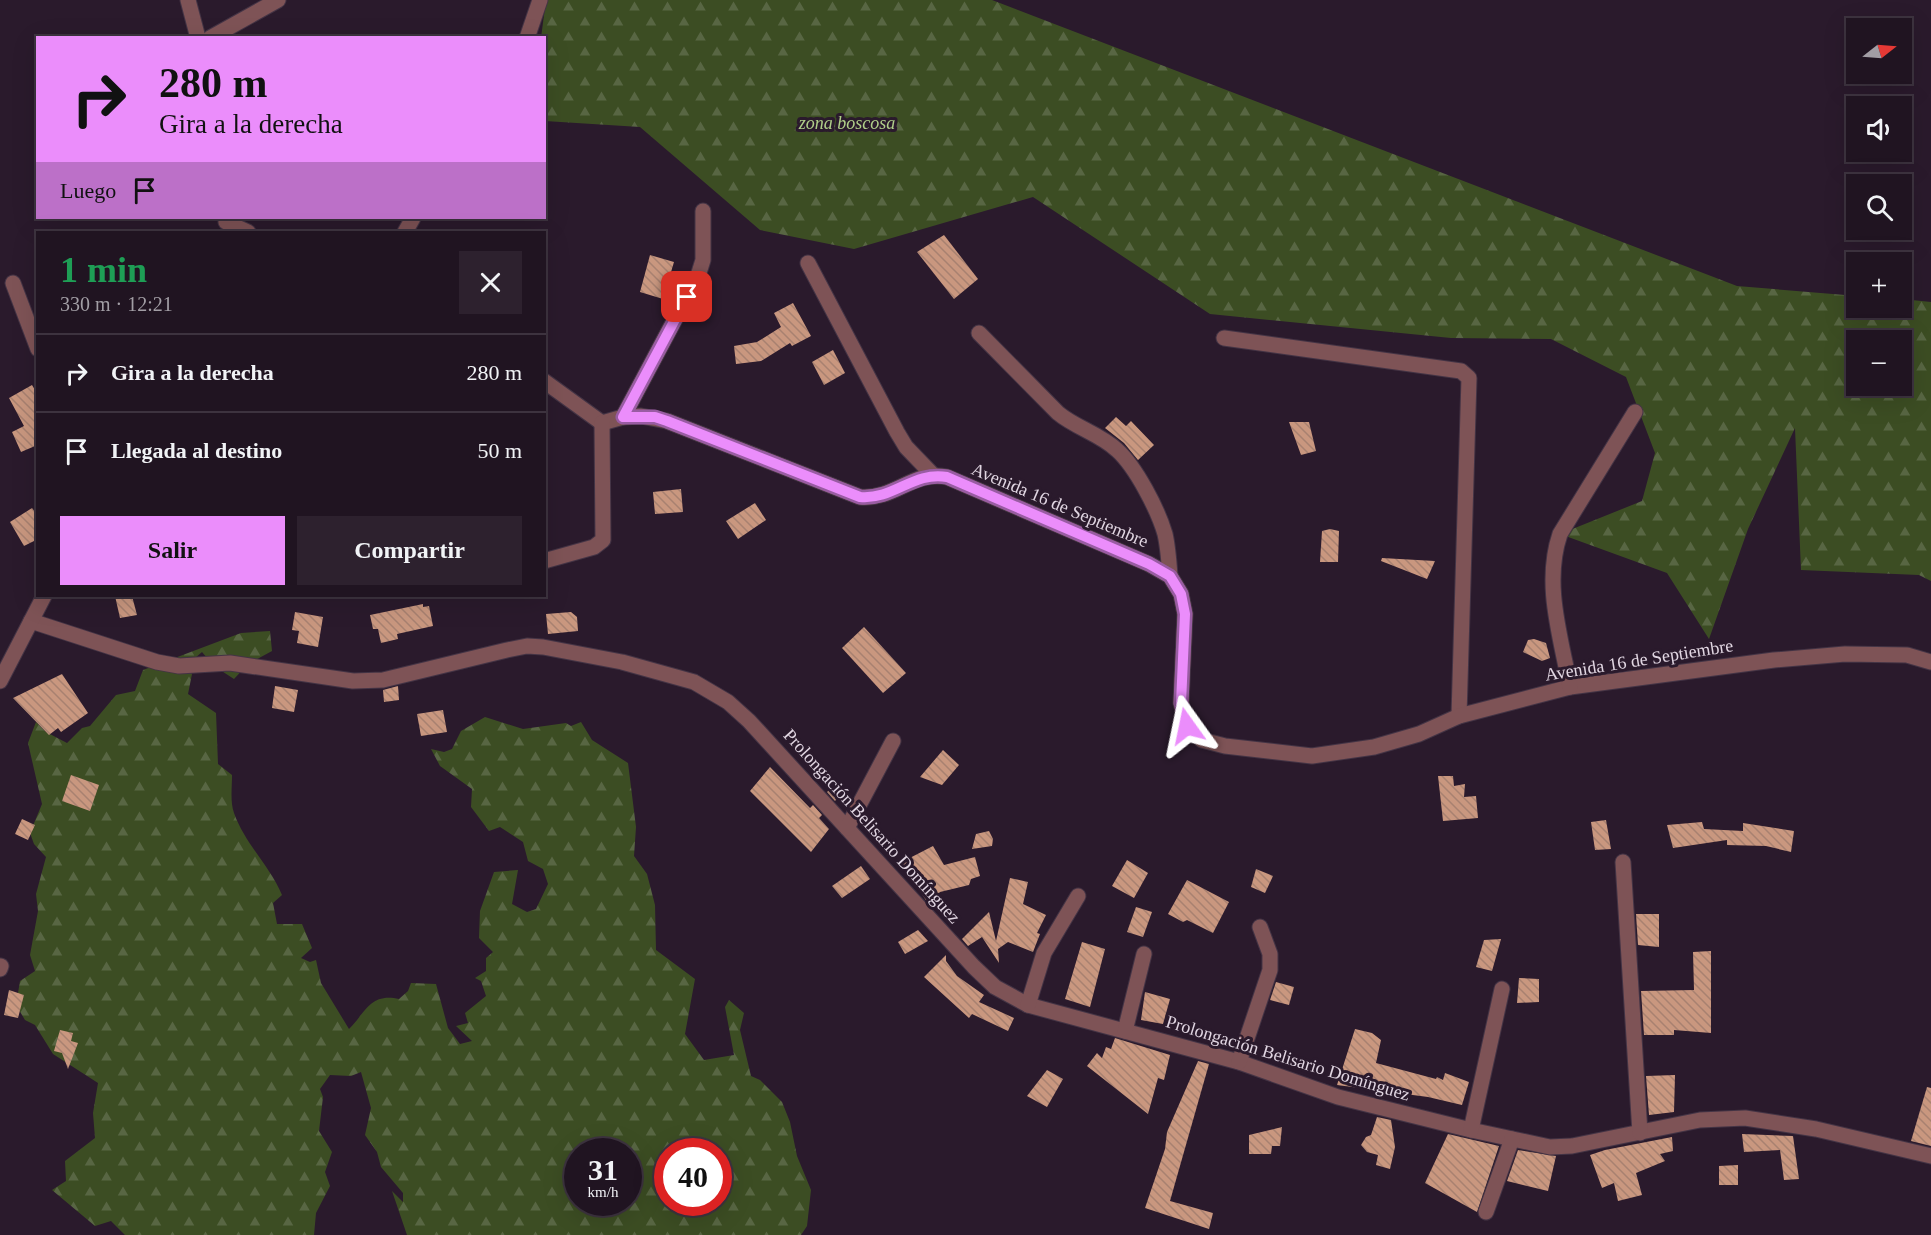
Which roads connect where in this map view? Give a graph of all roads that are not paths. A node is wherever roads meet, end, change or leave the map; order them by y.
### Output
1 (188, 0) edge
2 (278, 0) edge
3 (540, 0) edge
4 (197, 36) edge
5 (214, 36) edge
6 (528, 36) edge
7 (703, 211) dead end
8 (225, 224) edge
9 (245, 231) edge
10 (808, 263) dead end
11 (13, 283) dead end
12 (979, 333) dead end
13 (1224, 338) dead end
14 (36, 344) edge
15 (546, 382) edge
16 (1635, 412) dead end
17 (623, 417) junction
18 (602, 423) junction
19 (932, 474) junction
20 (546, 560) edge
21 (1170, 576) junction
22 (43, 597) edge
23 (31, 621) junction
24 (1931, 662) edge
25 (0, 681) edge
26 (1570, 687) junction
27 (1459, 716) junction
28 (893, 741) dead end
29 (847, 828) junction
30 (1623, 862) dead end
31 (1078, 896) dead end
32 (1260, 927) dead end
33 (1144, 954) dead end
34 (1502, 989) dead end
35 (1028, 1005) junction
36 (1125, 1031) junction
37 (1239, 1062) junction
38 (1471, 1130) junction
39 (1640, 1133) junction
40 (1512, 1139) junction
41 (1931, 1156) edge
42 (1486, 1212) dead end

1 - 4 street
2 - 5 street
3 - 6 street
7 - 17 street
8 - 9 street
10 - 19 street
11 - 14 street
12 - 21 street
13 - 27 street
15 - 18 street
16 - 26 street
17 - 18 street
17 - 19 street
18 - 20 street
19 - 21 street, Avenida 16 de Septiembre
21 - 27 street, Avenida 16 de Septiembre
22 - 23 street
23 - 25 street
23 - 29 street, Prolongación Belisario Domínguez
24 - 26 street, Avenida 16 de Septiembre
26 - 27 street, Avenida 16 de Septiembre
28 - 29 street
29 - 35 street, Prolongación Belisario Domínguez
30 - 39 street
31 - 35 street
32 - 37 street
33 - 36 street
34 - 38 street
35 - 36 street, Prolongación Belisario Domínguez
36 - 37 street, Prolongación Belisario Domínguez
37 - 38 street, Prolongación Belisario Domínguez
38 - 40 street, Prolongación Belisario Domínguez
39 - 40 street, Prolongación Belisario Domínguez
39 - 41 street, Prolongación Belisario Domínguez
40 - 42 street

